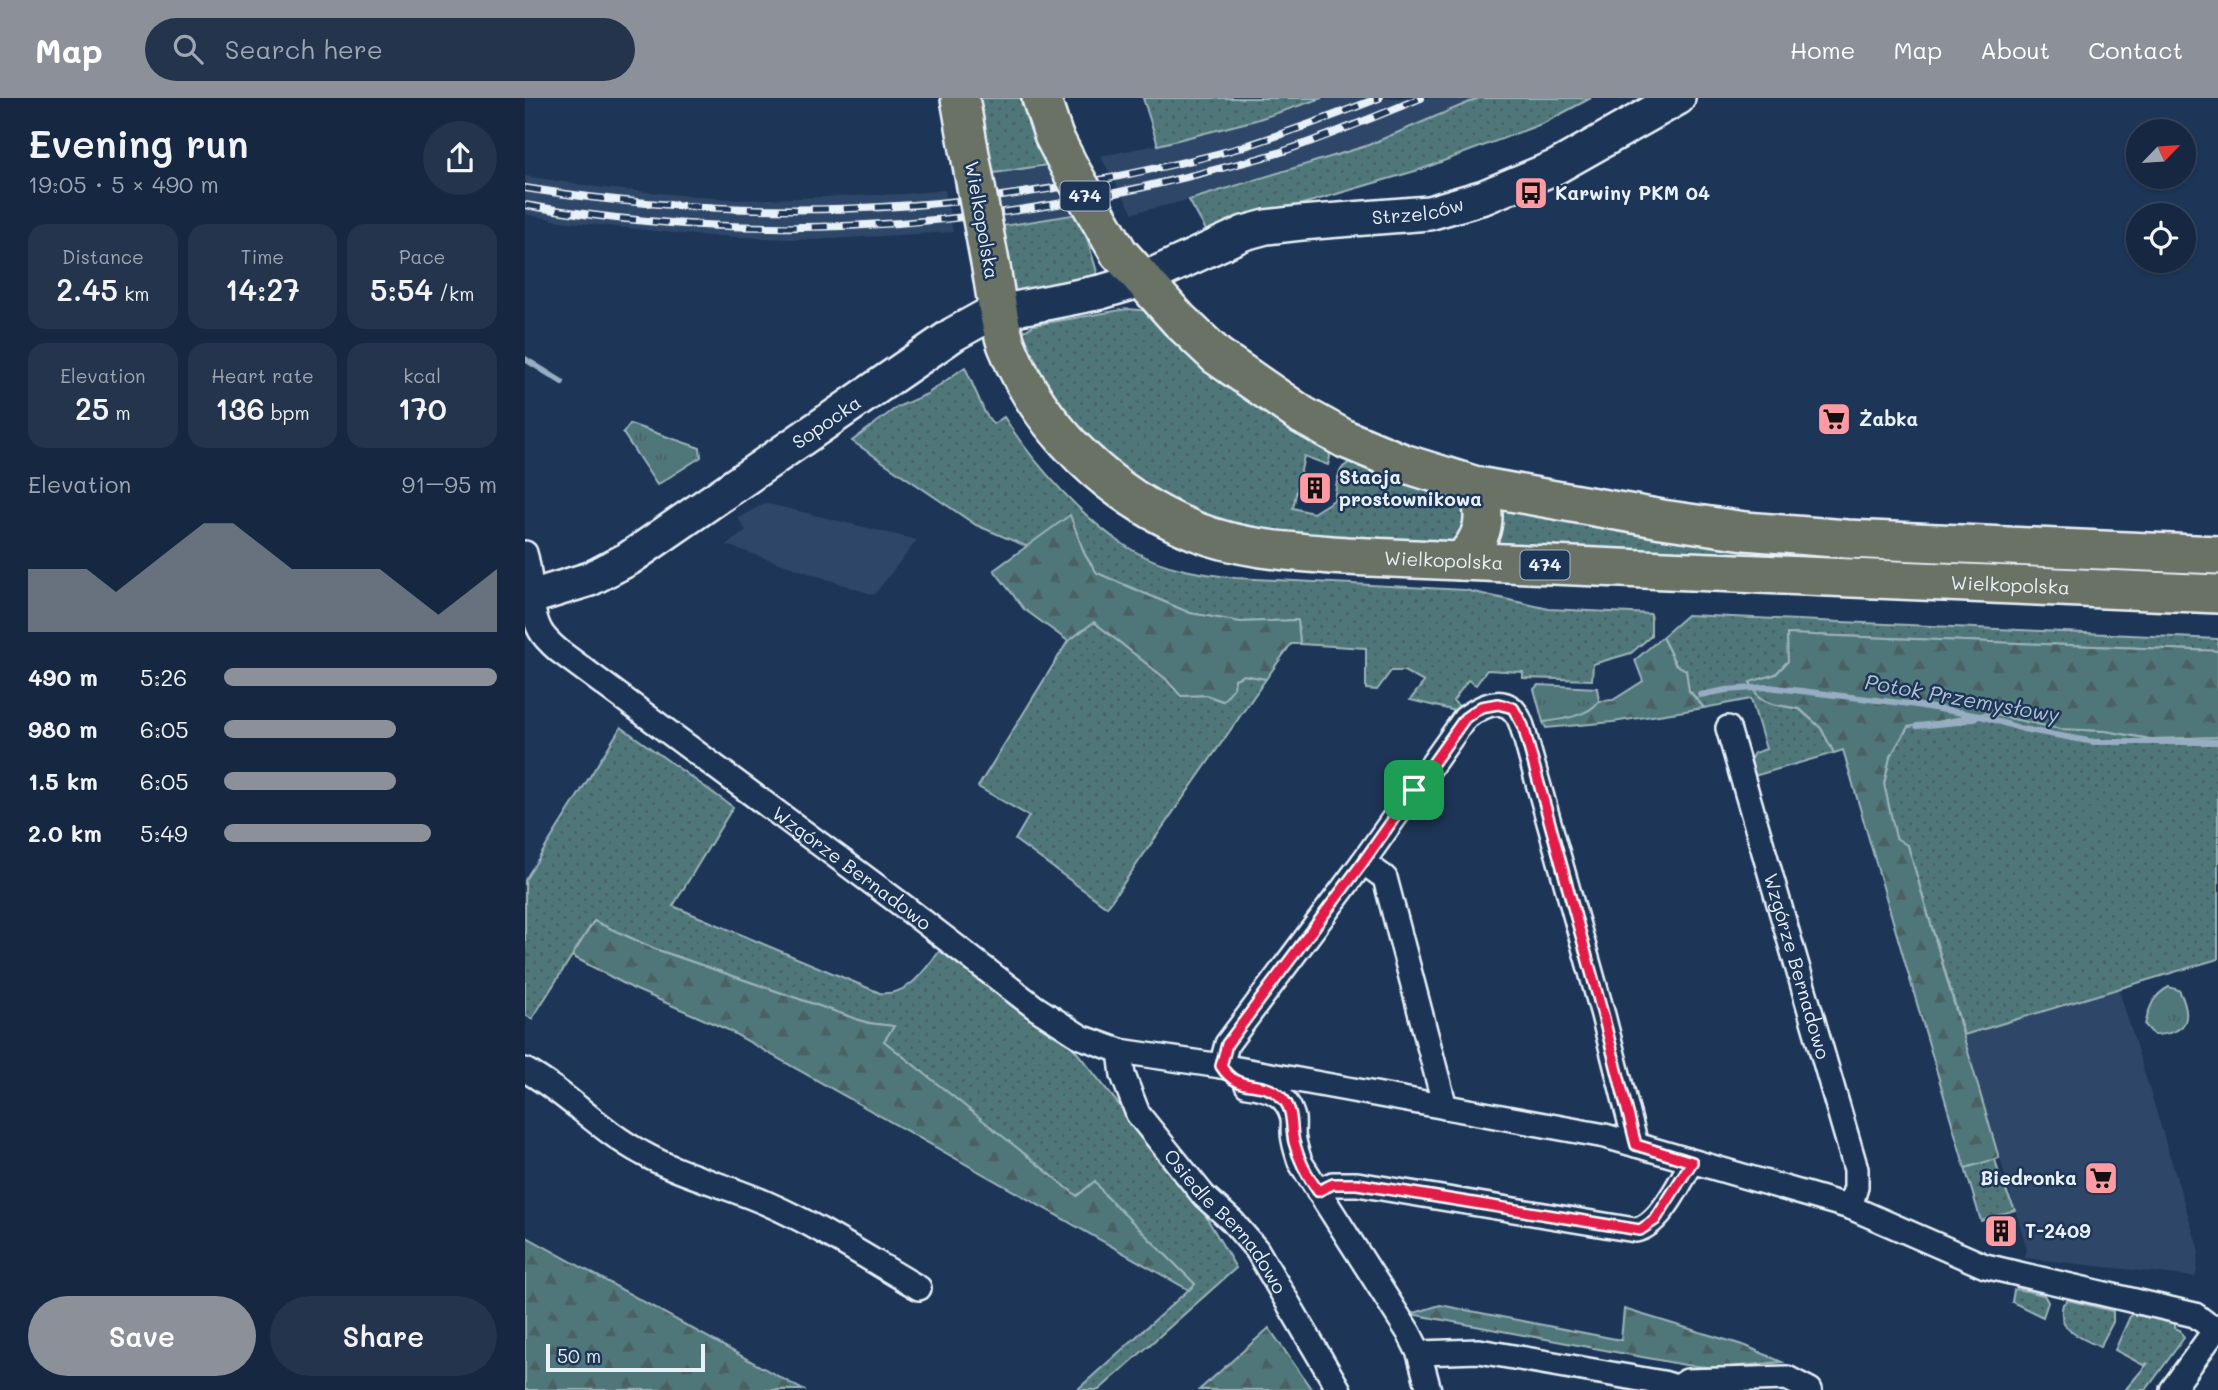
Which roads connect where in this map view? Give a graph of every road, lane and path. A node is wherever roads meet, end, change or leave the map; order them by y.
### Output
1 (960, 98) edge
2 (1041, 98) edge
3 (1678, 98) edge
4 (1131, 267) junction
5 (999, 312) junction
6 (1477, 485) junction
7 (525, 553) edge
8 (2218, 555) edge
9 (1461, 561) junction
10 (2218, 594) edge
11 (528, 598) edge
12 (1728, 728) dead end
13 (1363, 862) junction
14 (1120, 1051) junction
15 (1221, 1066) junction
16 (525, 1070) edge
17 (1445, 1107) junction
18 (1636, 1145) junction
19 (1692, 1162) junction
20 (1318, 1191) junction
21 (1850, 1207) junction
22 (919, 1288) dead end
23 (2216, 1328) edge
24 (1419, 1353) junction
25 (1682, 1388) edge
26 (1339, 1390) edge
27 (1429, 1390) edge
28 (1810, 1390) edge
29 (2172, 1390) edge

1 - 5 main road, Wielkopolska / 474, bridge
2 - 4 main road, Wielkopolska / 474, bridge
3 - 4 main road, Strzelców
4 - 5 main road, Sopocka
4 - 6 main road, Wielkopolska / 474
5 - 9 main road, Wielkopolska / 474
5 - 11 main road, Sopocka
6 - 8 main road, Wielkopolska / 474
6 - 9 main road
7 - 11 street, Wzgórze Bernadowo
9 - 10 main road, Wielkopolska / 474
11 - 14 street, Wzgórze Bernadowo
12 - 21 street, Wzgórze Bernadowo
13 - 15 street
13 - 17 street
13 - 18 street
14 - 15 street, Wzgórze Bernadowo
14 - 26 street, Osiedle Bernadowo
15 - 17 street, Wzgórze Bernadowo
15 - 20 street, Wzgórze Bernadowo
16 - 22 street
17 - 18 street, Wzgórze Bernadowo
18 - 19 street, Wzgórze Bernadowo
19 - 20 street
19 - 21 street, Wzgórze Bernadowo
20 - 24 street, Wzgórze Bernadowo
21 - 23 street, Wzgórze Bernadowo
23 - 29 street
24 - 25 street
24 - 27 street, Wzgórze Bernadowo
25 - 28 street

